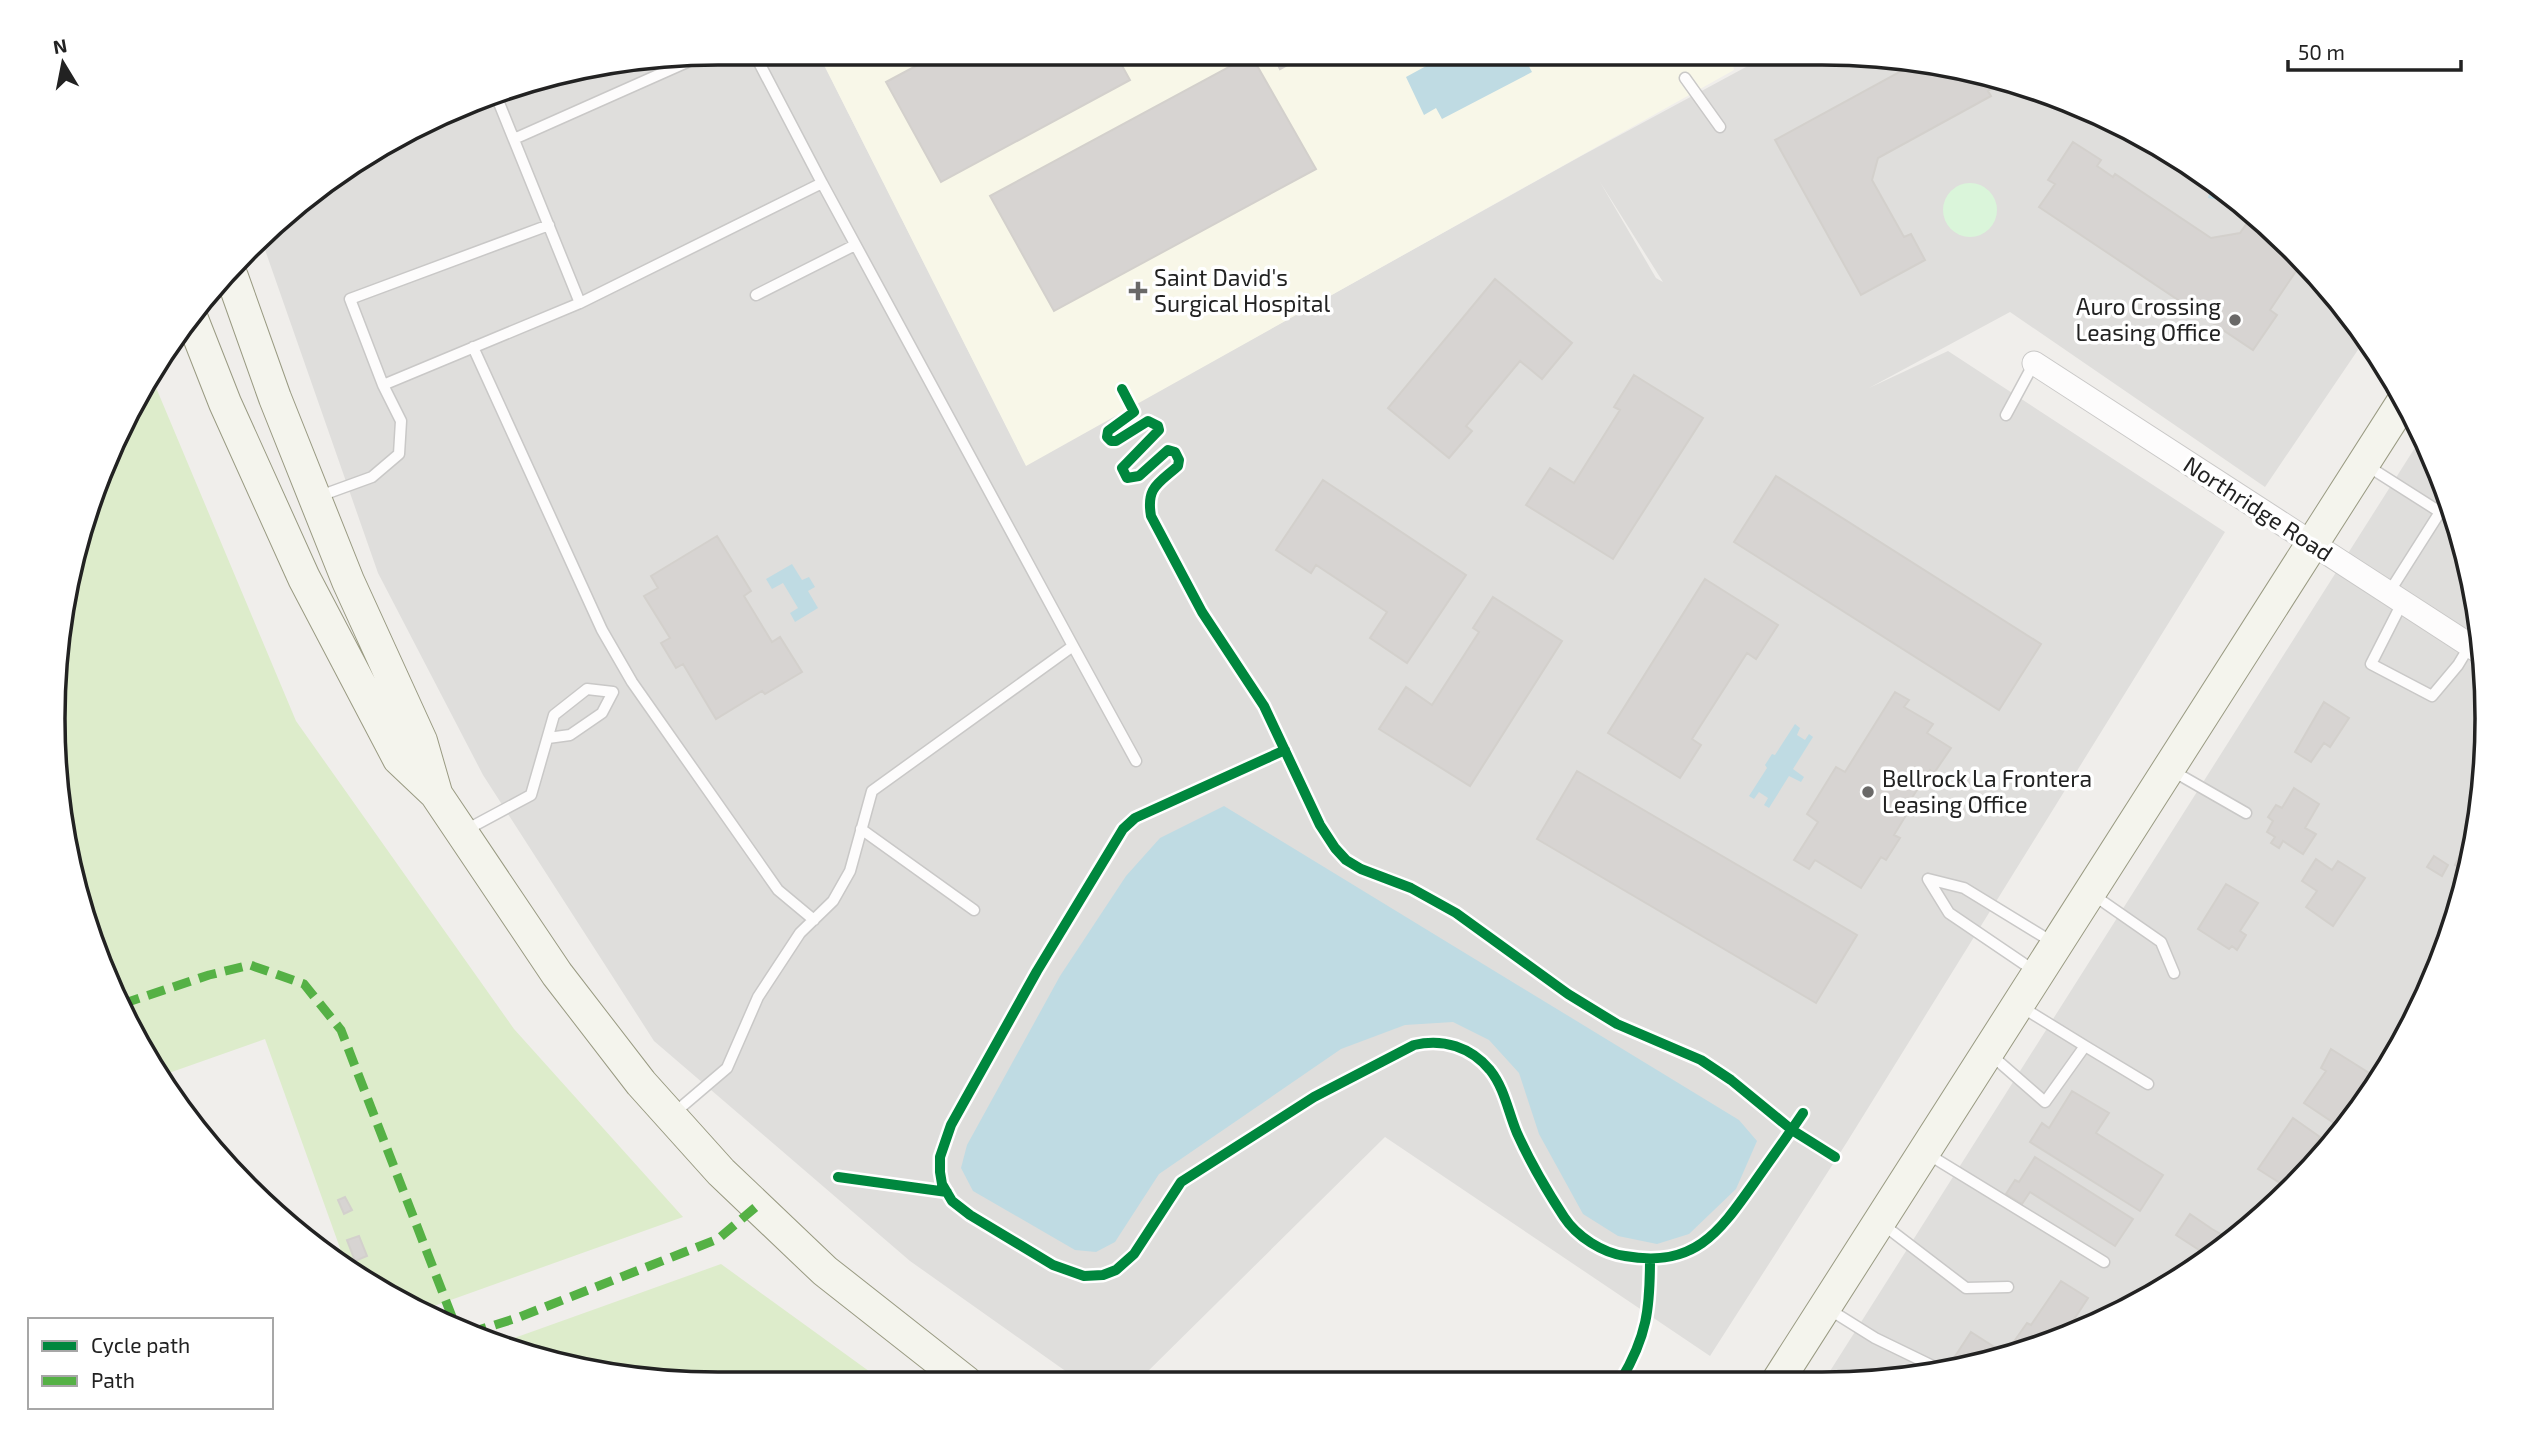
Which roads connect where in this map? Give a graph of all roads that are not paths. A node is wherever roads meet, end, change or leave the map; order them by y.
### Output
1 (761, 65) edge
2 (678, 66) edge
3 (1685, 78) dead end
4 (499, 103) edge
5 (1720, 127) dead end
6 (514, 139) junction
7 (822, 183) junction
8 (549, 225) junction
9 (855, 245) junction
10 (233, 280) edge
11 (756, 295) dead end
12 (580, 303) junction
13 (195, 327) edge
14 (473, 347) junction
15 (2034, 363) joint
16 (383, 385) junction
17 (2398, 410) edge
18 (2006, 415) dead end
19 (2364, 464) junction
20 (314, 498) junction
21 (2312, 545) junction
22 (2395, 598) junction
23 (1073, 646) junction
24 (2471, 647) edge
25 (2472, 653) edge
26 (632, 682) junction
27 (613, 692) junction
28 (548, 738) junction
29 (1136, 761) dead end
30 (2168, 769) junction
31 (436, 794) junction
32 (2246, 813) dead end
33 (861, 829) junction
34 (462, 832) junction
35 (2090, 892) junction
36 (974, 910) dead end
37 (814, 920) junction
38 (2056, 944) junction
39 (2038, 973) junction
40 (2174, 973) dead end
41 (2018, 1005) junction
42 (2085, 1046) junction
43 (1987, 1052) junction
44 (2148, 1084) dead end
45 (671, 1116) junction
46 (1924, 1152) junction
47 (1879, 1222) junction
48 (2104, 1262) dead end
49 (2008, 1287) dead end
50 (1825, 1307) junction
51 (1928, 1364) edge
52 (953, 1372) edge
53 (1783, 1372) edge

1 - 7 lane
2 - 6 lane
3 - 5 lane
4 - 6 lane
6 - 8 lane
7 - 9 lane
7 - 12 lane
8 - 12 lane
8 - 16 lane
9 - 11 lane
9 - 23 lane
10 - 20 main road
12 - 14 lane
13 - 31 main road
14 - 16 lane
14 - 26 lane
15 - 18 lane
15 - 21 street, Northridge Road
16 - 20 lane
17 - 19 main road
19 - 21 main road
19 - 22 lane
20 - 31 main road
21 - 22 street, Northridge Road
21 - 30 main road
22 - 24 street, Northridge Road
22 - 25 lane
23 - 29 lane
23 - 33 lane
26 - 27 lane
26 - 37 lane
27 - 28 lane
27 - 28 lane
28 - 34 lane
30 - 32 lane
30 - 35 main road
31 - 34 main road
33 - 36 lane
33 - 37 lane
34 - 45 main road
35 - 38 main road
35 - 40 lane
37 - 45 lane
38 - 39 main road
38 - 39 lane
39 - 41 main road
41 - 42 lane
41 - 43 main road
42 - 43 lane
42 - 44 lane
43 - 46 main road
45 - 52 main road
46 - 47 main road
46 - 48 lane
47 - 49 lane
47 - 50 main road
50 - 51 lane
50 - 53 main road

